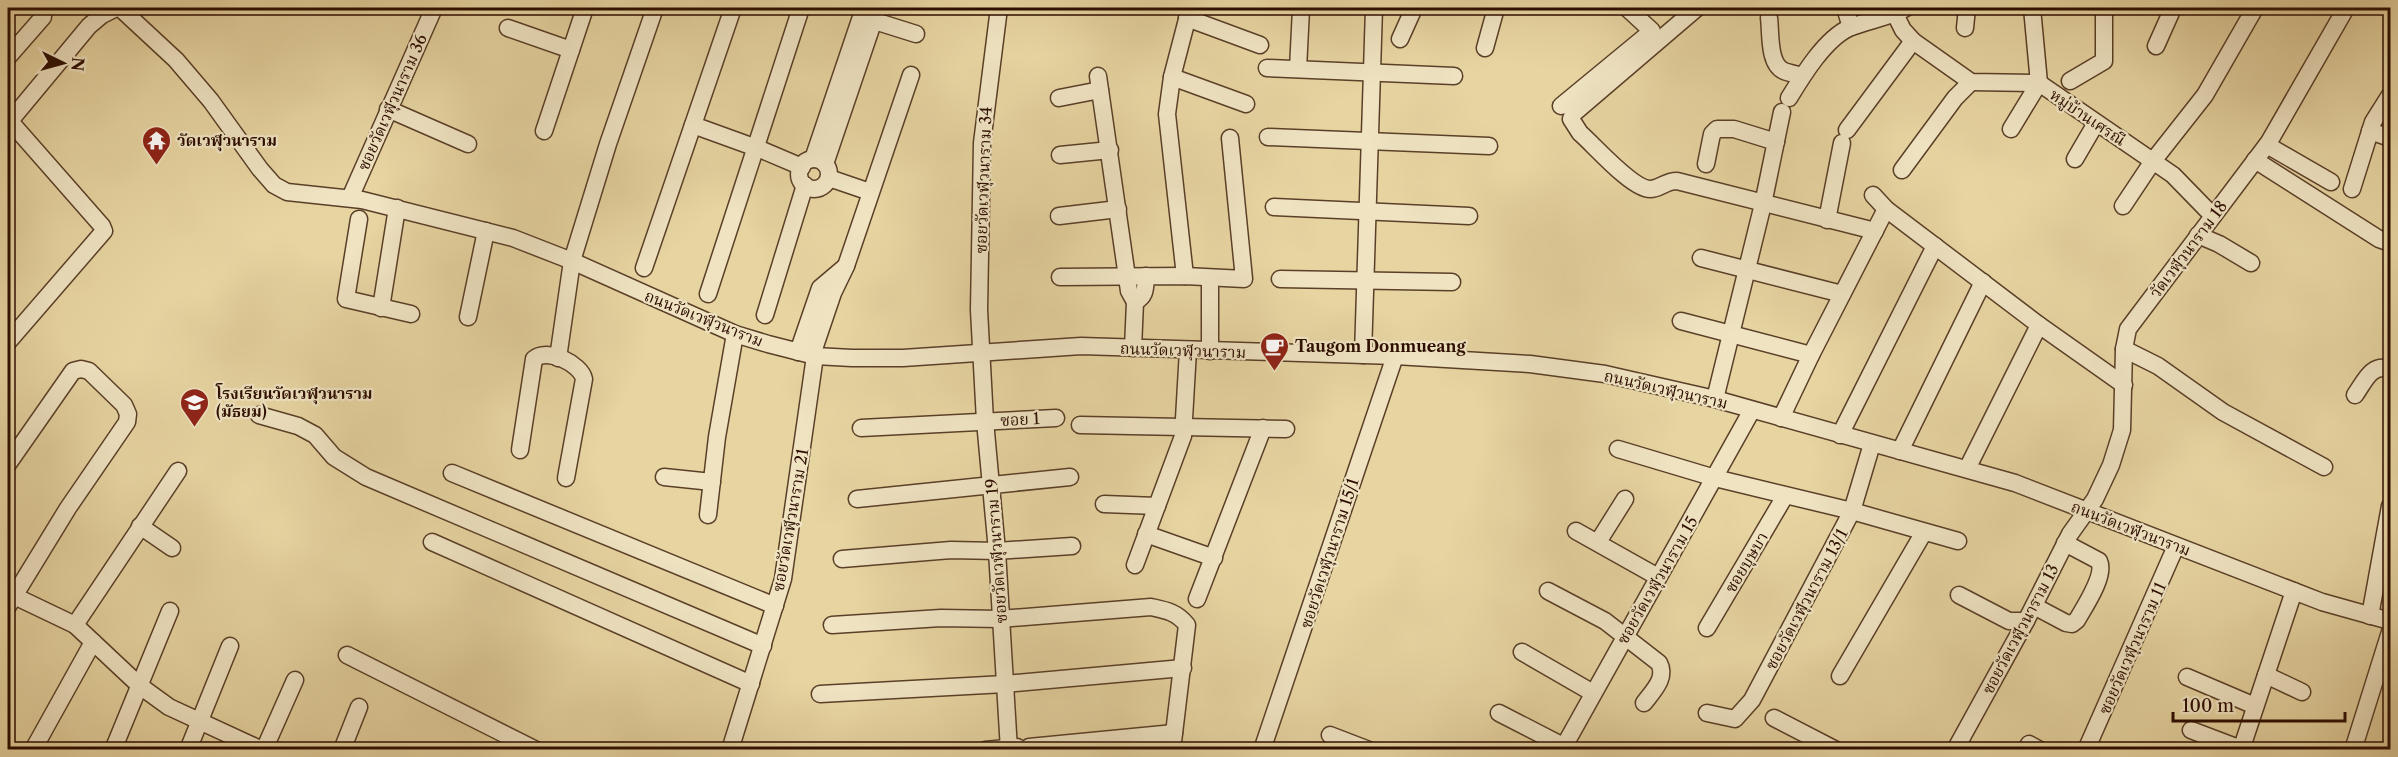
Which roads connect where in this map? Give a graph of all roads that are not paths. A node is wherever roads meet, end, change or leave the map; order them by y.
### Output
1 (118, 8) edge
2 (434, 8) edge
3 (585, 8) edge
4 (655, 8) edge
5 (733, 8) edge
6 (801, 8) edge
7 (999, 8) edge
8 (1374, 8) edge
9 (1413, 8) edge
10 (1496, 8) edge
11 (1627, 8) edge
12 (1697, 8) edge
13 (1845, 8) edge
14 (1967, 8) edge
15 (2032, 8) edge
16 (2103, 8) edge
17 (2174, 8) edge
18 (2255, 8) edge
19 (2346, 8) edge
20 (1301, 9) edge
21 (1900, 11) edge
22 (869, 13) edge
23 (1189, 13) edge
24 (43, 17) dead end
25 (1769, 18) dead end
26 (1851, 27) junction
27 (508, 28) dead end
28 (1965, 28) dead end
29 (916, 34) dead end
30 (1400, 39) dead end
31 (1913, 41) junction
32 (1260, 45) dead end
33 (2156, 46) dead end
34 (1485, 48) dead end
35 (571, 50) junction
36 (8, 57) edge
37 (1267, 68) dead end
38 (1298, 69) junction
39 (1374, 72) junction
40 (911, 75) dead end
41 (1454, 76) dead end
42 (1802, 76) junction
43 (1172, 77) junction
44 (2070, 81) dead end
45 (1971, 82) junction
46 (2039, 83) junction
47 (2391, 95) edge
48 (1059, 98) dead end
49 (1246, 104) dead end
50 (1561, 106) dead end
51 (388, 109) junction
52 (9, 120) edge
53 (2096, 123) junction
54 (693, 125) junction
55 (2011, 129) dead end
56 (544, 131) dead end
57 (2370, 131) junction
58 (1268, 137) dead end
59 (1230, 138) dead end
60 (2391, 138) edge
61 (1371, 142) junction
62 (1776, 142) junction
63 (468, 144) dead end
64 (2267, 145) junction
65 (1489, 146) dead end
66 (756, 147) junction
67 (1110, 150) junction
68 (1060, 155) dead end
69 (2075, 159) dead end
70 (2255, 160) junction
71 (2153, 161) junction
72 (1706, 164) dead end
73 (817, 167) junction
74 (1902, 170) dead end
75 (2331, 182) dead end
76 (805, 185) junction
77 (2352, 189) dead end
78 (870, 192) junction
79 (1873, 195) dead end
80 (350, 198) junction
81 (1763, 204) junction
82 (2122, 206) dead end
83 (1274, 207) dead end
84 (397, 208) junction
85 (1886, 208) junction
86 (1118, 209) junction
87 (1366, 210) junction
88 (1059, 216) dead end
89 (1469, 216) dead end
90 (2213, 216) junction
91 (359, 219) dead end
92 (1827, 220) junction
93 (486, 231) junction
94 (1875, 231) junction
95 (2198, 235) junction
96 (2391, 243) edge
97 (1935, 246) junction
98 (1701, 258) dead end
99 (572, 261) junction
100 (2251, 263) dead end
101 (644, 268) dead end
102 (1746, 268) junction
103 (1128, 276) junction
104 (1146, 276) junction
105 (1185, 276) junction
106 (1060, 277) dead end
107 (1210, 278) junction
108 (1280, 279) dead end
109 (1365, 279) junction
110 (1452, 282) dead end
111 (1983, 282) junction
112 (708, 294) dead end
113 (1842, 294) junction
114 (1135, 302) junction
115 (381, 308) junction
116 (411, 314) dead end
117 (765, 315) dead end
118 (468, 317) dead end
119 (1680, 321) dead end
120 (2038, 325) junction
121 (1731, 333) junction
122 (735, 334) junction
123 (8, 342) edge
124 (1133, 348) junction
125 (2124, 349) junction
126 (1188, 350) junction
127 (1210, 351) junction
128 (981, 353) junction
129 (808, 354) junction
130 (1363, 355) junction
131 (1811, 355) junction
132 (1395, 356) junction
133 (558, 358) junction
134 (2391, 369) edge
135 (2124, 385) junction
136 (2355, 395) dead end
137 (1714, 399) junction
138 (1752, 410) junction
139 (259, 415) dead end
140 (1056, 418) dead end
141 (1781, 418) junction
142 (985, 421) junction
143 (1080, 425) dead end
144 (1185, 426) junction
145 (861, 428) dead end
146 (1263, 428) junction
147 (1286, 429) dead end
148 (1840, 435) junction
149 (1872, 444) junction
150 (1618, 449) dead end
151 (520, 450) dead end
152 (1900, 451) junction
153 (8, 464) edge
154 (2324, 467) dead end
155 (1967, 469) junction
156 (178, 471) dead end
157 (452, 473) dead end
158 (664, 477) dead end
159 (1070, 477) dead end
160 (566, 478) dead end
161 (1715, 478) junction
162 (712, 482) junction
163 (992, 486) junction
164 (1785, 496) junction
165 (857, 499) dead end
166 (1625, 499) dead end
167 (1104, 504) dead end
168 (1157, 506) junction
169 (1852, 511) junction
170 (2087, 511) junction
171 (2390, 514) edge
172 (708, 515) dead end
173 (140, 526) junction
174 (1576, 531) dead end
175 (1924, 532) junction
176 (1146, 534) junction
177 (1958, 541) dead end
178 (432, 542) dead end
179 (1598, 542) junction
180 (2066, 543) junction
181 (1072, 546) dead end
182 (2176, 546) junction
183 (172, 548) dead end
184 (997, 551) junction
185 (1214, 558) junction
186 (842, 559) dead end
187 (1135, 565) dead end
188 (1658, 577) junction
189 (1548, 591) dead end
190 (2294, 591) junction
191 (1959, 595) dead end
192 (9, 598) edge
193 (1197, 599) dead end
194 (775, 606) junction
195 (170, 611) dead end
196 (2030, 613) junction
197 (2370, 616) junction
198 (1000, 619) junction
199 (2391, 621) edge
200 (75, 625) junction
201 (832, 625) dead end
202 (1707, 628) dead end
203 (2391, 632) edge
204 (1624, 636) junction
205 (93, 642) junction
206 (763, 645) junction
207 (230, 646) dead end
208 (1522, 652) dead end
209 (347, 655) dead end
210 (1183, 668) junction
211 (2266, 675) junction
212 (1840, 676) dead end
213 (2187, 677) dead end
214 (295, 680) dead end
215 (751, 684) junction
216 (1005, 684) junction
217 (140, 686) junction
218 (2302, 692) dead end
219 (1593, 693) junction
220 (820, 694) dead end
221 (1644, 703) dead end
222 (2255, 706) junction
223 (359, 707) dead end
224 (1499, 712) dead end
225 (1707, 713) dead end
226 (1774, 718) dead end
227 (199, 722) junction
228 (2191, 730) dead end
229 (1330, 735) dead end
230 (1173, 741) edge
231 (506, 743) edge
232 (1008, 748) edge
233 (1030, 748) edge
234 (1566, 748) edge
235 (1365, 749) edge
236 (2241, 749) edge
237 (33, 750) edge
238 (113, 750) edge
239 (188, 750) edge
240 (263, 750) edge
241 (342, 750) edge
242 (536, 750) edge
243 (730, 750) edge
244 (985, 750) edge
245 (1262, 750) edge
246 (1836, 750) edge
247 (1955, 750) edge
248 (2086, 750) edge
249 (2354, 750) edge

1 - 52 street, ถนนวัดเวฬุวนาราม
1 - 80 street, ถนนวัดเวฬุวนาราม
2 - 51 street, ซอยวัดเวฬุวนาราม 36
3 - 35 street
4 - 99 street
5 - 54 street
6 - 66 street
7 - 128 street, ซอยวัดเวฬุวนาราม 34
8 - 39 street
9 - 30 street
10 - 34 street
11 - 50 street
12 - 81 street
13 - 26 street
14 - 28 street
15 - 46 street
16 - 44 street
17 - 33 street
18 - 71 street
19 - 64 street, วัดเวฬุวนาราม 18
20 - 38 street
21 - 26 street
21 - 31 street
22 - 29 street
22 - 73 street
23 - 32 street
23 - 43 street
24 - 36 street
25 - 42 street
26 - 42 street
27 - 35 street
31 - 45 street
31 - 92 street
35 - 56 street
37 - 38 street
38 - 39 street
39 - 41 street
39 - 61 street
40 - 78 street, ซอยวัดเวฬุวนาราม 21
42 - 62 street
43 - 49 street
43 - 105 street
45 - 46 street, หมู่บ้านเศรณี
45 - 74 street
46 - 53 street, หมู่บ้านเศรณี
46 - 55 street
47 - 57 street
48 - 67 street
51 - 63 street
51 - 80 street, ซอยวัดเวฬุวนาราม 36
52 - 123 street
53 - 69 street
53 - 71 street, หมู่บ้านเศรณี
54 - 66 street
54 - 101 street
57 - 60 street
57 - 77 street
58 - 61 street
59 - 107 street
61 - 65 street
61 - 87 street
62 - 72 street
62 - 81 street
64 - 70 street, วัดเวฬุวนาราม 18
64 - 75 street
66 - 73 street
66 - 112 street
67 - 68 street
67 - 86 street
70 - 90 street, วัดเวฬุวนาราม 18
70 - 96 street
71 - 82 street
71 - 90 street, หมู่บ้านเศรณี
73 - 76 street
73 - 76 street
73 - 78 street
76 - 117 street
78 - 129 street, ซอยวัดเวฬุวนาราม 21
79 - 85 street
80 - 84 street, ถนนวัดเวฬุวนาราม
81 - 92 street
81 - 102 street
83 - 87 street
84 - 93 street, ถนนวัดเวฬุวนาราม
84 - 115 street
85 - 94 street
85 - 97 street
86 - 88 street
86 - 103 street
87 - 89 street
87 - 109 street
90 - 95 street, วัดเวฬุวนาราม 18
91 - 115 street
92 - 94 street
93 - 99 street, ถนนวัดเวฬุวนาราม
93 - 118 street
94 - 113 street
95 - 100 street
95 - 125 street, วัดเวฬุวนาราม 18
97 - 111 street
97 - 148 street
98 - 102 street
99 - 122 street, ถนนวัดเวฬุวนาราม
99 - 133 street
102 - 113 street
102 - 121 street
103 - 104 street
103 - 106 street
103 - 114 street
104 - 105 street
104 - 114 street
105 - 107 street
107 - 127 street
108 - 109 street
109 - 110 street
109 - 130 street
111 - 120 street
111 - 152 street
113 - 131 street
114 - 124 street
115 - 116 street
119 - 121 street
120 - 135 street
120 - 155 street
121 - 131 street
121 - 137 street
122 - 129 street, ถนนวัดเวฬุวนาราม
122 - 162 street
124 - 126 street, ถนนวัดเวฬุวนาราม
124 - 128 street, ถนนวัดเวฬุวนาราม
125 - 135 street, วัดเวฬุวนาราม 18
125 - 154 street
126 - 127 street, ถนนวัดเวฬุวนาราม
126 - 144 street
127 - 130 street, ถนนวัดเวฬุวนาราม
128 - 129 street, ถนนวัดเวฬุวนาราม
128 - 142 street, ซอยวัดเวฬุวนาราม 19
129 - 194 street, ซอยวัดเวฬุวนาราม 21
130 - 132 street, ถนนวัดเวฬุวนาราม
131 - 141 street
132 - 137 street, ถนนวัดเวฬุวนาราม
132 - 245 street, ซอยวัดเวฬุวนาราม 15/1
133 - 151 street
133 - 160 street
134 - 136 street
135 - 170 street, วัดเวฬุวนาราม 18
137 - 138 street, ถนนวัดเวฬุวนาราม
138 - 141 street, ถนนวัดเวฬุวนาราม
138 - 161 street, ซอยวัดเวฬุวนาราม 15
139 - 206 street
140 - 142 street, ซอย 1
141 - 148 street, ถนนวัดเวฬุวนาราม
142 - 145 street, ซอย 1
142 - 163 street, ซอยวัดเวฬุวนาราม 19
143 - 144 street
144 - 146 street
144 - 168 street
146 - 147 street
146 - 185 street
148 - 149 street, ถนนวัดเวฬุวนาราม
149 - 152 street, ถนนวัดเวฬุวนาราม
149 - 169 street, ซอยวัดเวฬุวนาราม 13/1
150 - 161 street
152 - 155 street, ถนนวัดเวฬุวนาราม
153 - 192 street
155 - 170 street, ถนนวัดเวฬุวนาราม
156 - 173 street
157 - 194 street
158 - 162 street
159 - 163 street
161 - 164 street
161 - 188 street, ซอยวัดเวฬุวนาราม 15
162 - 172 street
163 - 165 street
163 - 184 street, ซอยวัดเวฬุวนาราม 19
164 - 169 street
164 - 202 street, ซอยบุษบา
166 - 179 street
167 - 168 street
168 - 176 street
169 - 175 street
169 - 225 street, ซอยวัดเวฬุวนาราม 13/1
170 - 180 street, ซอยวัดเวฬุวนาราม 13
170 - 182 street, ถนนวัดเวฬุวนาราม
171 - 197 street
173 - 183 street
173 - 200 street
174 - 179 street
175 - 177 street
175 - 212 street
176 - 185 street
176 - 187 street
178 - 215 street
179 - 188 street
180 - 196 street, ซอยวัดเวฬุวนาราม 13
180 - 196 street
181 - 184 street
182 - 190 street, ถนนวัดเวฬุวนาราม
182 - 248 street, ซอยวัดเวฬุวนาราม 11
184 - 186 street
184 - 198 street, ซอยวัดเวฬุวนาราม 19
185 - 193 street
188 - 204 street, ซอยวัดเวฬุวนาราม 15
189 - 204 street
190 - 197 street, ถนนวัดเวฬุวนาราม
190 - 211 street
191 - 196 street
192 - 200 street
194 - 206 street, ซอยวัดเวฬุวนาราม 21
195 - 217 street
196 - 247 street, ซอยวัดเวฬุวนาราม 13
197 - 199 street, ถนนวัดเวฬุวนาราม
198 - 201 street
198 - 210 street
198 - 216 street, ซอยวัดเวฬุวนาราม 19
200 - 205 street
203 - 249 street
204 - 219 street, ซอยวัดเวฬุวนาราม 15
204 - 221 street
205 - 217 street
205 - 237 street
206 - 215 street, ซอยวัดเวฬุวนาราม 21
207 - 227 street
208 - 219 street
209 - 231 street
210 - 216 street
210 - 230 street
211 - 218 street
211 - 222 street
213 - 222 street
214 - 240 street
215 - 243 street, ซอยวัดเวฬุวนาราม 21
216 - 220 street
216 - 232 street, ซอยวัดเวฬุวนาราม 19
217 - 227 street
217 - 238 street
219 - 234 street, ซอยวัดเวฬุวนาราม 15
222 - 236 street
223 - 241 street
224 - 234 street
226 - 246 street
227 - 239 street
227 - 240 street
228 - 236 street
229 - 235 street
230 - 233 street
231 - 242 street
232 - 233 street
232 - 244 street

